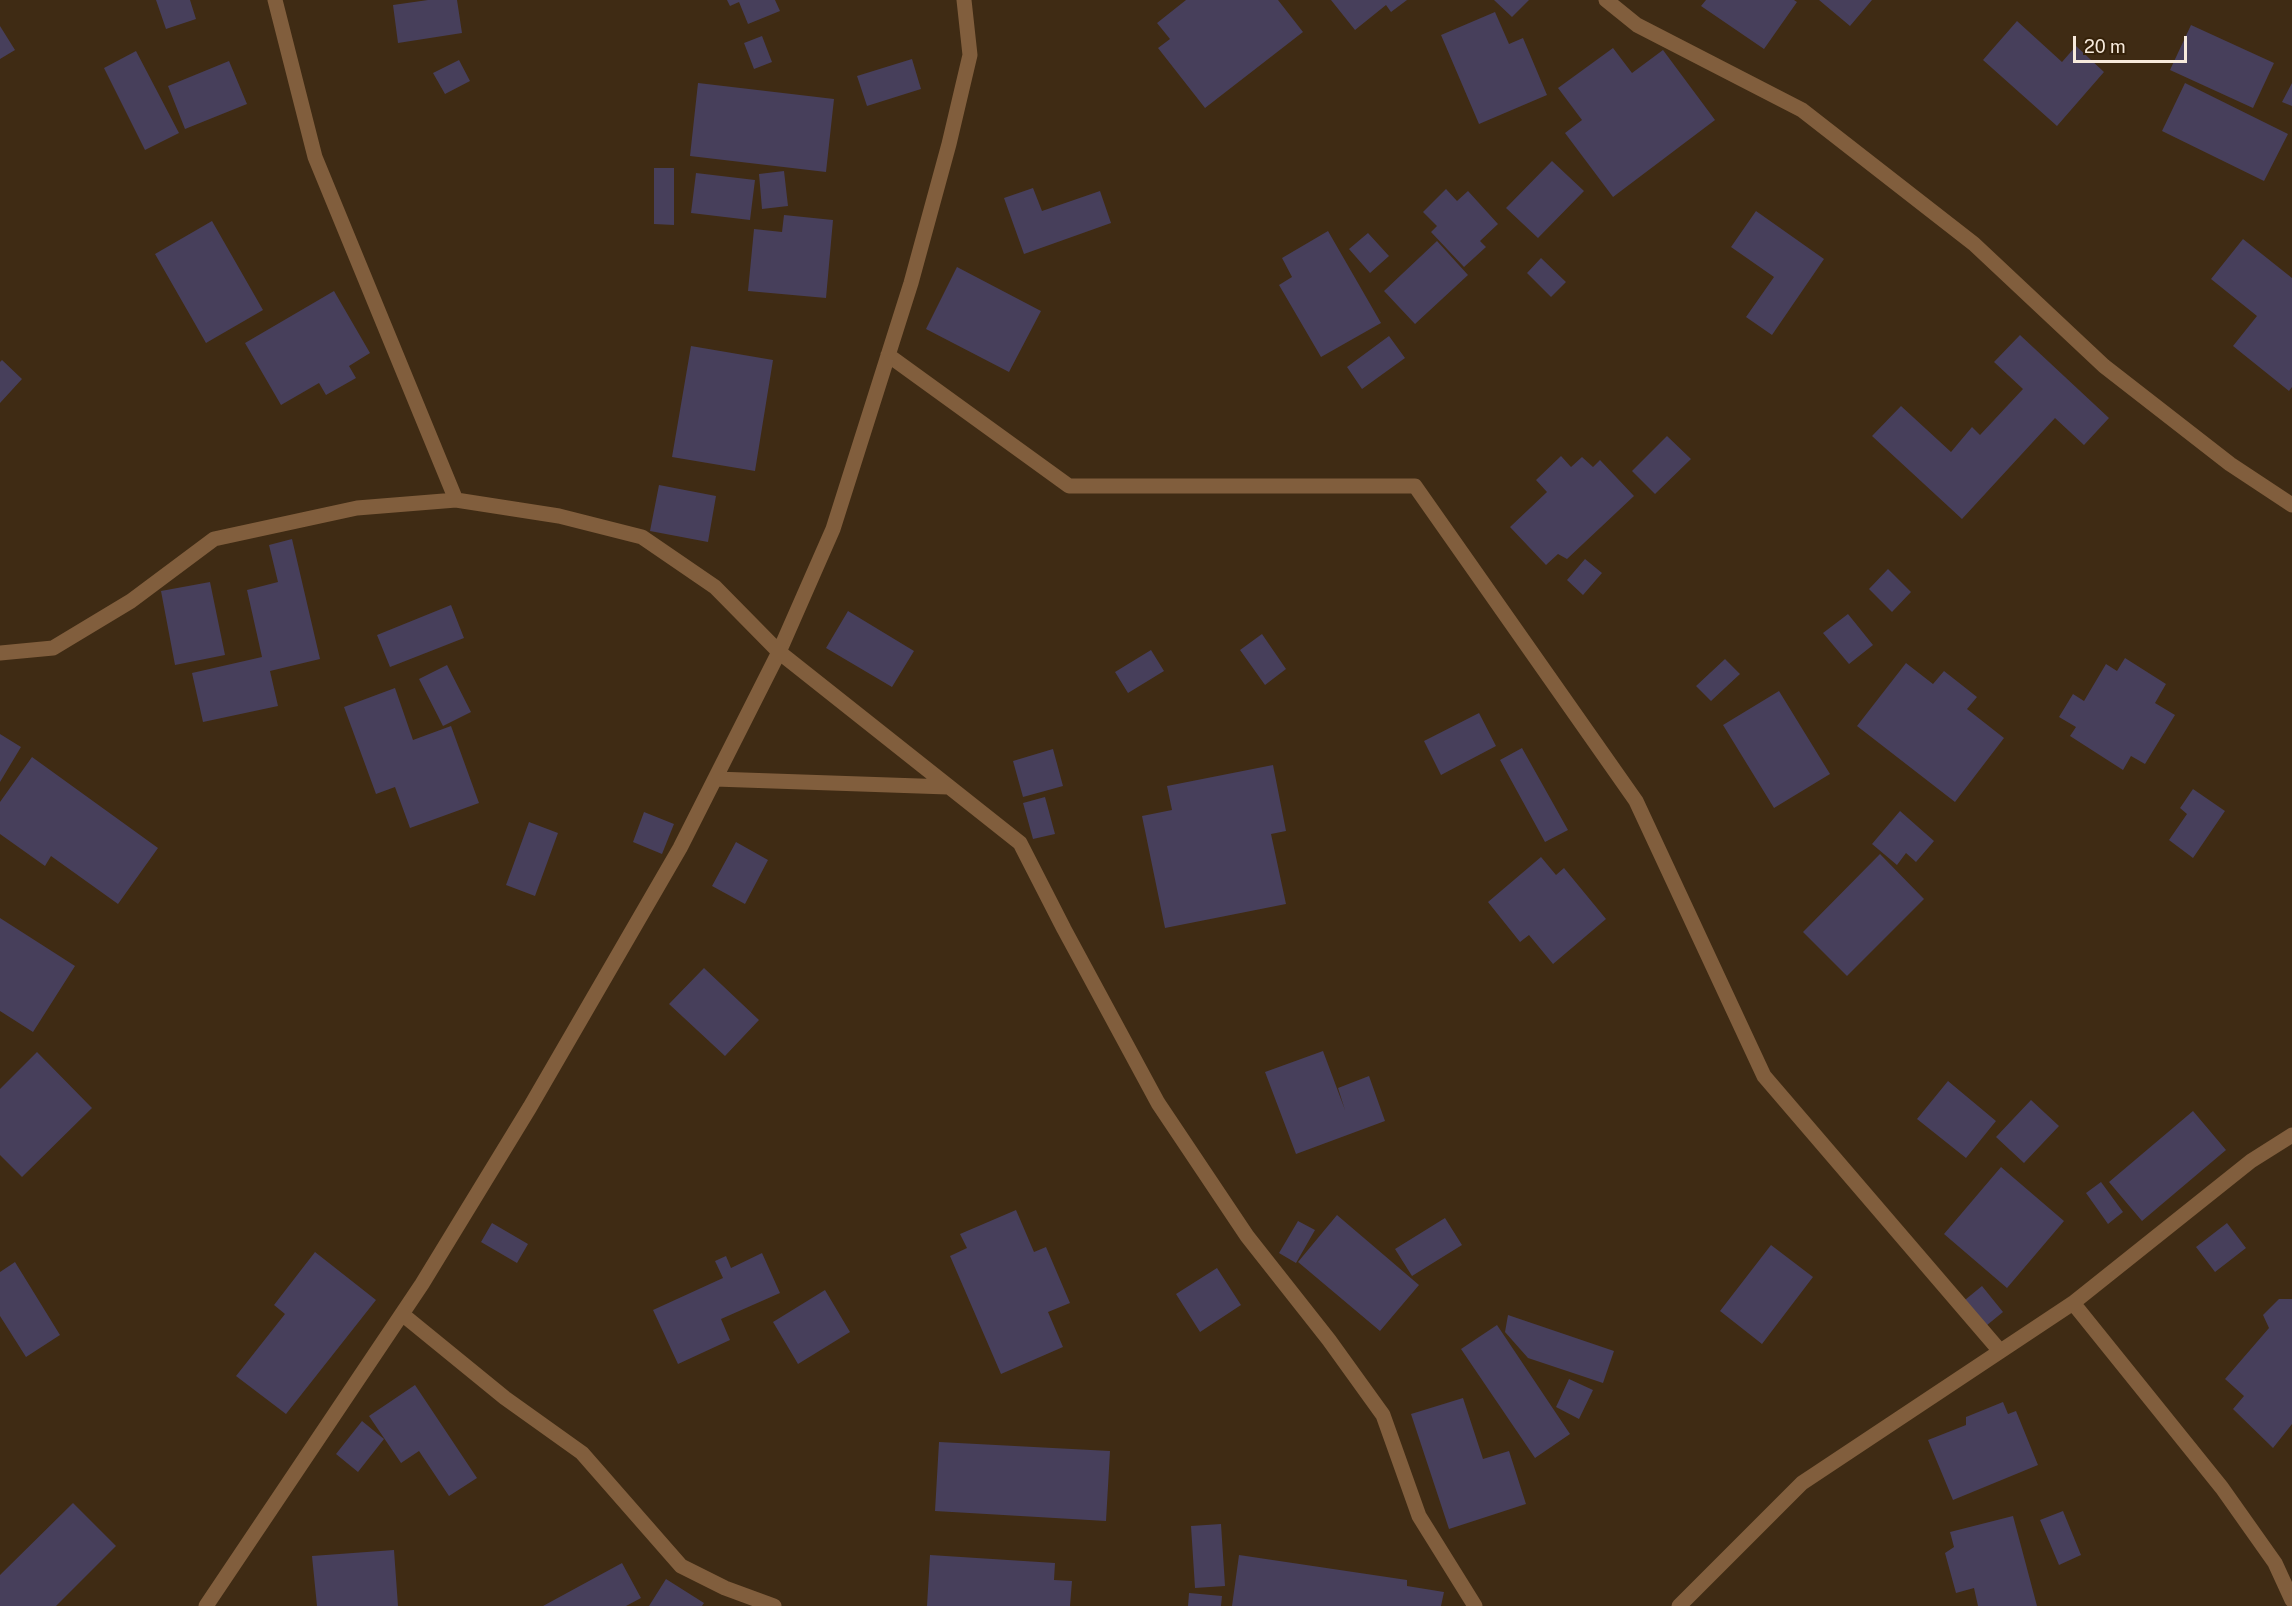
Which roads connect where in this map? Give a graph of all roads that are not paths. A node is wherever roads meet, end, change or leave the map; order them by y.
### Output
1 (275, 0) edge
2 (964, 0) edge
3 (1606, 0) edge
4 (888, 355) junction
5 (456, 500) junction
6 (2292, 505) edge
7 (779, 652) junction
8 (0, 653) edge
9 (715, 779) junction
10 (948, 787) junction
11 (2292, 1135) edge
12 (2073, 1303) junction
13 (402, 1314) junction
14 (2000, 1351) junction
15 (2292, 1600) edge
16 (206, 1606) edge
17 (774, 1606) edge
18 (1475, 1606) edge
19 (1679, 1606) edge

1 - 5 street
2 - 4 street
3 - 6 street
4 - 7 street
4 - 14 street
5 - 7 street
5 - 8 street
7 - 9 street
7 - 10 street
9 - 10 street
9 - 13 street
10 - 18 street
11 - 12 street
12 - 14 street
12 - 15 street
13 - 16 street
13 - 17 street
14 - 19 street

